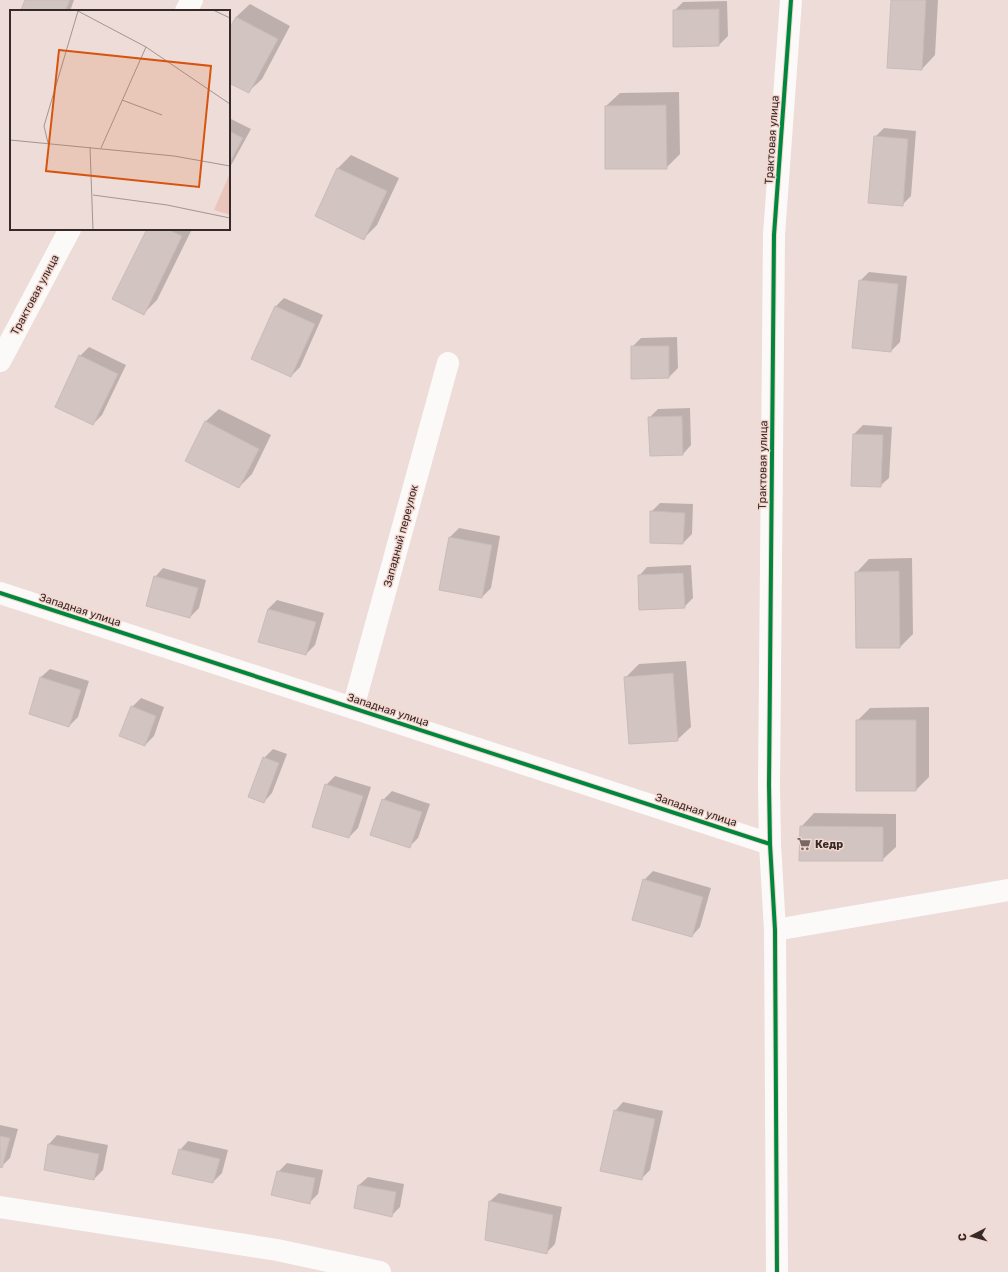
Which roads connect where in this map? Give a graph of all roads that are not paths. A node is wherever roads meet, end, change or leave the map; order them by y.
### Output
1 (192, 0) edge
2 (791, 0) edge
3 (187, 10) edge
4 (69, 230) edge
5 (0, 361) edge
6 (448, 363) dead end
7 (0, 593) edge
8 (353, 708) junction
9 (770, 844) junction
10 (1008, 890) edge
11 (775, 930) junction
12 (0, 1207) edge
13 (380, 1272) edge
14 (777, 1272) edge

1 - 3 street
2 - 9 street, Трактовая улица
4 - 5 street, Трактовая улица
6 - 8 street, Западный переулок
7 - 8 street, Западная улица
8 - 9 street, Западная улица
9 - 11 street, Трактовая улица
10 - 11 street
11 - 14 street, Трактовая улица
12 - 13 street

